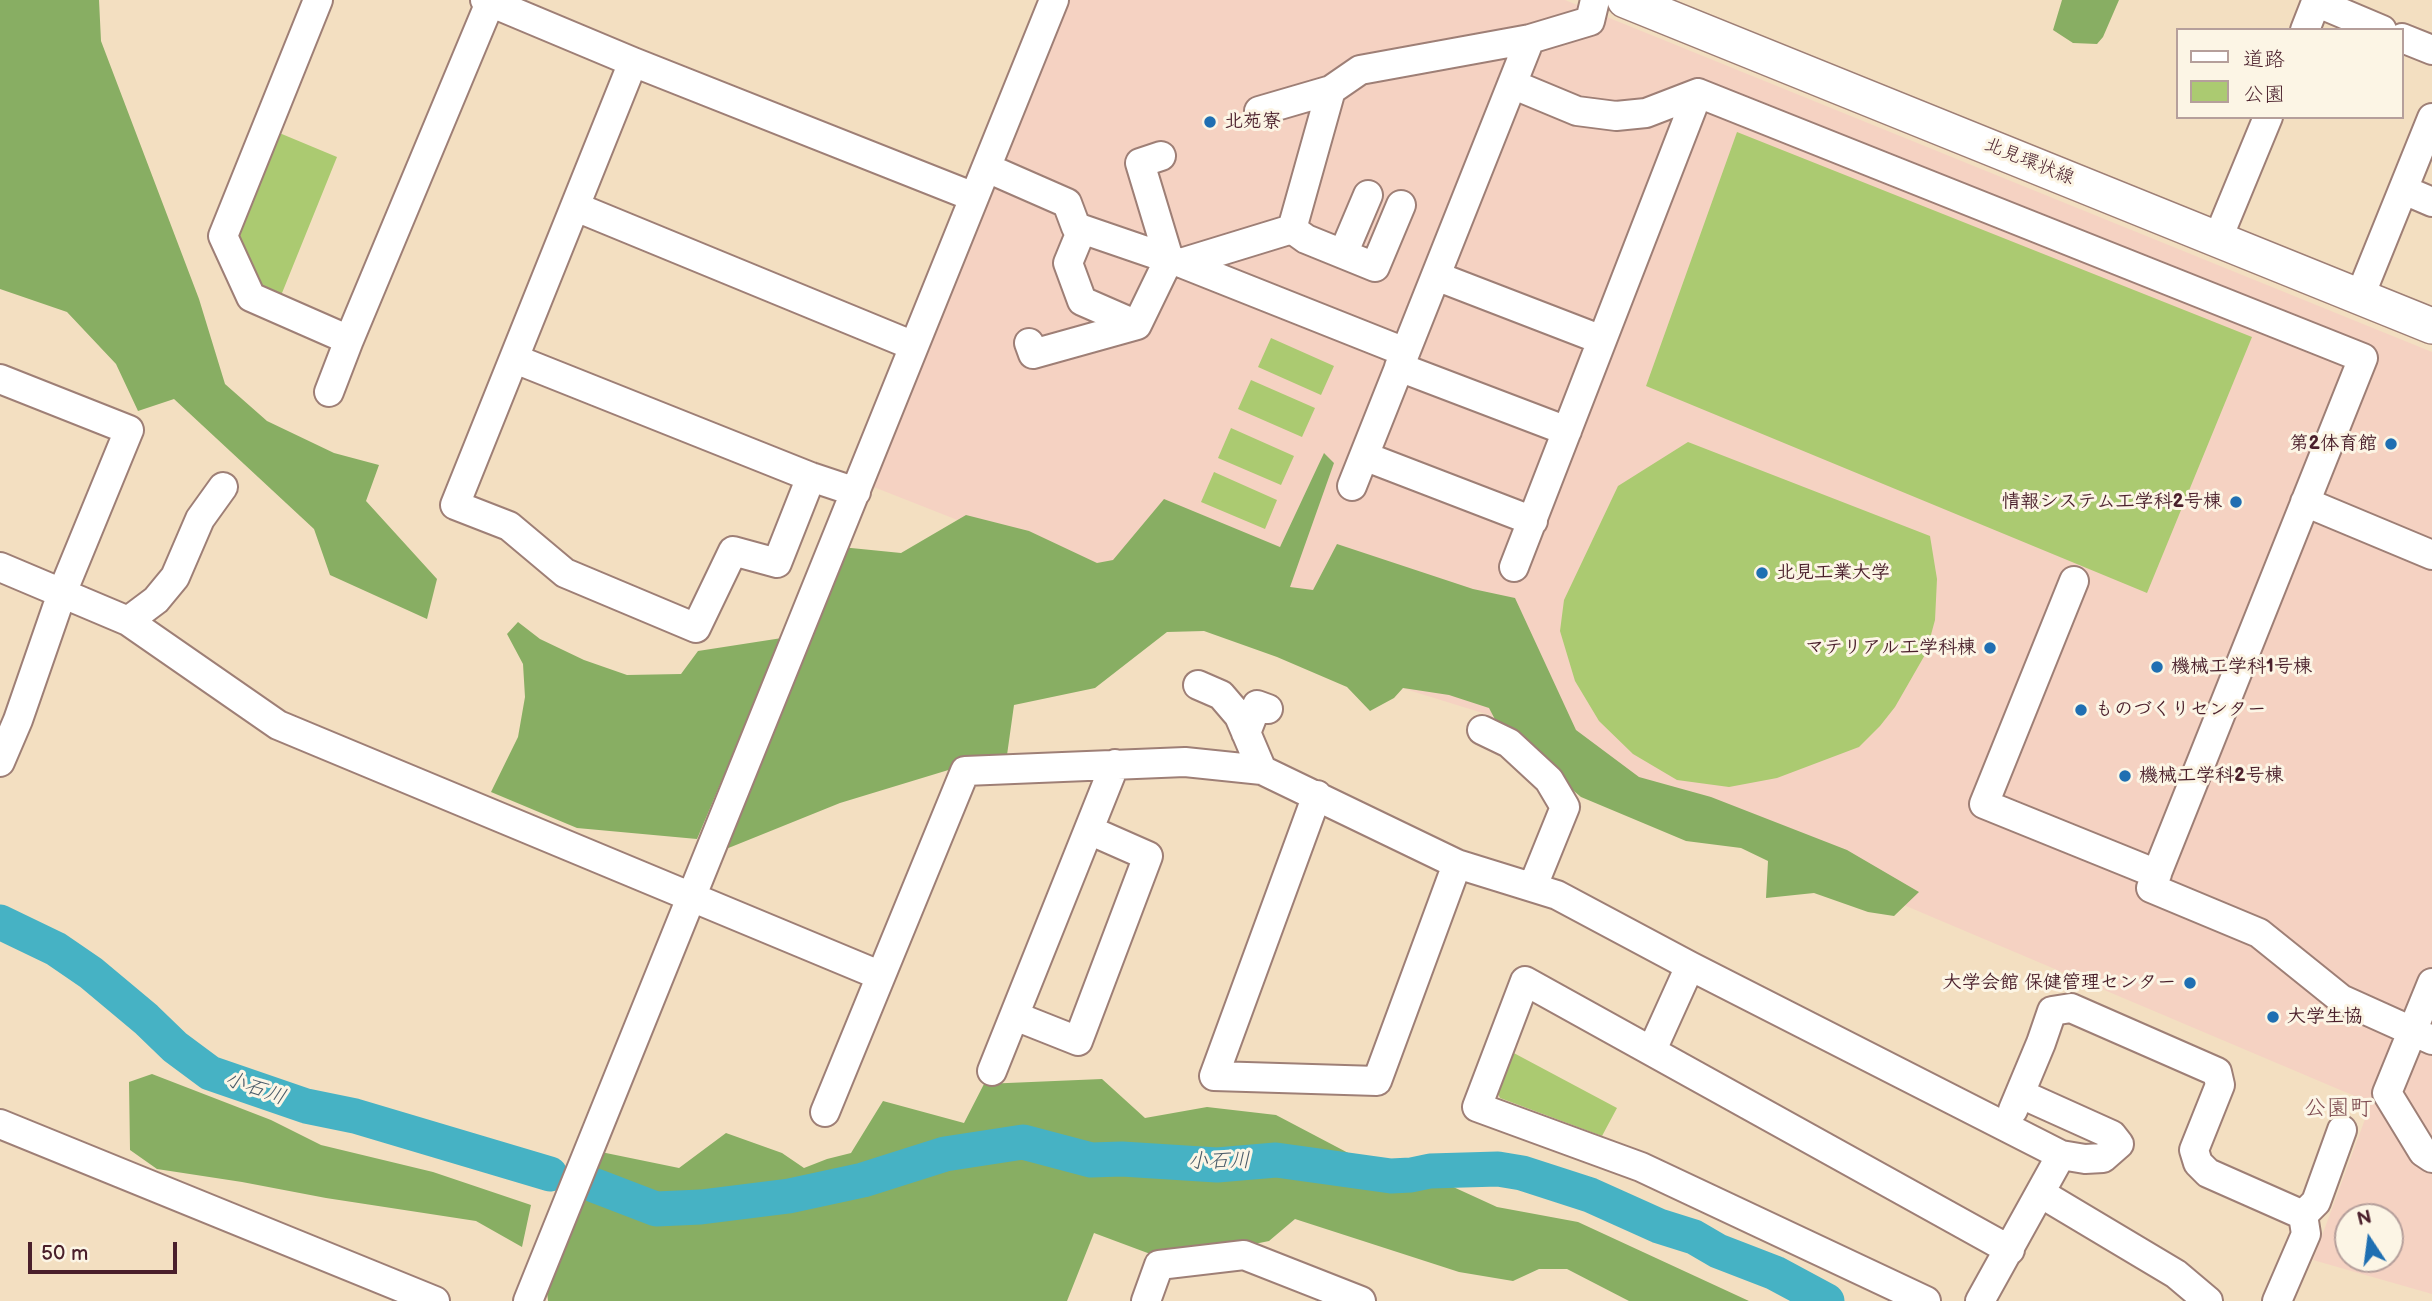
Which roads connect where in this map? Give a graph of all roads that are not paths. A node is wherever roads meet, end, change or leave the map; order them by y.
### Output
1 (318, 0) edge
2 (1054, 0) edge
3 (1595, 0) edge
4 (1625, 0) edge
5 (489, 1) edge
6 (2306, 28) edge
7 (2377, 28) edge
8 (1530, 39) junction
9 (2404, 39) edge
10 (2432, 50) edge
11 (633, 62) junction
12 (1512, 84) junction
13 (1331, 90) junction
14 (1698, 93) junction
15 (1259, 111) dead end
16 (2432, 118) edge
17 (2267, 119) edge
18 (1161, 156) dead end
19 (994, 172) dead end
20 (2404, 190) junction
21 (1368, 195) dead end
22 (974, 197) junction
23 (2432, 202) edge
24 (1401, 205) dead end
25 (576, 207) junction
26 (1083, 229) junction
27 (1292, 229) junction
28 (2218, 238) junction
29 (1343, 254) junction
30 (1175, 261) junction
31 (1436, 276) junction
32 (2360, 296) junction
33 (1137, 325) junction
34 (2432, 326) edge
35 (349, 340) junction
36 (1602, 340) junction
37 (1029, 343) dead end
38 (914, 346) junction
39 (515, 359) junction
40 (1402, 359) junction
41 (0, 379) edge
42 (330, 392) dead end
43 (1567, 430) junction
44 (1364, 456) junction
45 (811, 477) junction
46 (1352, 486) dead end
47 (223, 487) dead end
48 (856, 492) junction
49 (2305, 502) junction
50 (1532, 521) junction
51 (2432, 555) edge
52 (0, 567) edge
53 (1514, 567) dead end
54 (2074, 581) dead end
55 (61, 593) junction
56 (128, 621) junction
57 (1198, 685) dead end
58 (1268, 709) dead end
59 (1482, 730) dead end
60 (1246, 733) junction
61 (0, 762) edge
62 (1115, 764) junction
63 (1262, 770) junction
64 (1317, 795) junction
65 (1089, 830) junction
66 (1457, 864) junction
67 (2157, 874) junction
68 (1533, 886) junction
69 (690, 898) junction
70 (879, 975) junction
71 (1683, 979) junction
72 (2432, 983) edge
73 (1014, 1016) junction
74 (2422, 1036) edge
75 (1652, 1050) junction
76 (992, 1071) dead end
77 (2021, 1094) junction
78 (825, 1112) dead end
79 (0, 1124) edge
80 (2006, 1128) junction
81 (2342, 1130) dead end
82 (2061, 1155) junction
83 (2432, 1158) edge
84 (2042, 1194) junction
85 (2303, 1215) junction
86 (2010, 1250) junction
87 (435, 1301) edge
88 (528, 1301) edge
89 (1146, 1301) edge
90 (1361, 1301) edge
91 (1926, 1301) edge
92 (1980, 1301) edge
93 (2208, 1301) edge
94 (2277, 1301) edge

1 - 35 street
2 - 22 street
3 - 8 street
4 - 28 main road, 北見環状線
5 - 11 street
5 - 35 street
6 - 7 street
8 - 12 street
8 - 13 street
9 - 10 street
11 - 22 street
11 - 25 street
12 - 14 street
12 - 31 street
13 - 15 street
13 - 27 street
14 - 36 street
14 - 49 street
16 - 20 street
17 - 28 street
18 - 30 street
19 - 26 street
20 - 23 street
20 - 32 street
21 - 29 street
22 - 38 street
24 - 29 street
25 - 38 street
25 - 39 street
26 - 30 street
26 - 33 street
27 - 29 street
27 - 30 street
28 - 32 main road, 北見環状線
30 - 33 street
30 - 40 street
31 - 36 street
31 - 40 street
32 - 34 main road, 北見環状線
33 - 37 street
35 - 42 street
36 - 43 street
38 - 48 street
39 - 45 street
39 - 45 street
40 - 43 street
40 - 44 street
41 - 55 street
43 - 50 street
44 - 46 street
44 - 50 street
45 - 48 street
47 - 56 street
48 - 69 street
49 - 51 street
49 - 67 street
50 - 53 street
52 - 55 street
54 - 67 street
55 - 56 street
55 - 61 street
56 - 69 street
57 - 60 street
58 - 60 street
59 - 68 street
60 - 63 street
62 - 63 street
62 - 65 street
62 - 70 street
63 - 64 street
64 - 66 street
64 - 66 street
65 - 73 street
65 - 73 street
66 - 68 street
67 - 74 street
68 - 71 street
69 - 70 street
69 - 88 street
70 - 78 street
71 - 75 street
71 - 80 street
72 - 74 street
73 - 76 street
74 - 83 street
75 - 86 street
75 - 91 street
77 - 80 street
77 - 82 street
77 - 85 street
79 - 87 street
80 - 82 street
81 - 85 street
82 - 84 street
84 - 86 street
84 - 93 street
85 - 94 street
86 - 92 street
89 - 90 street

